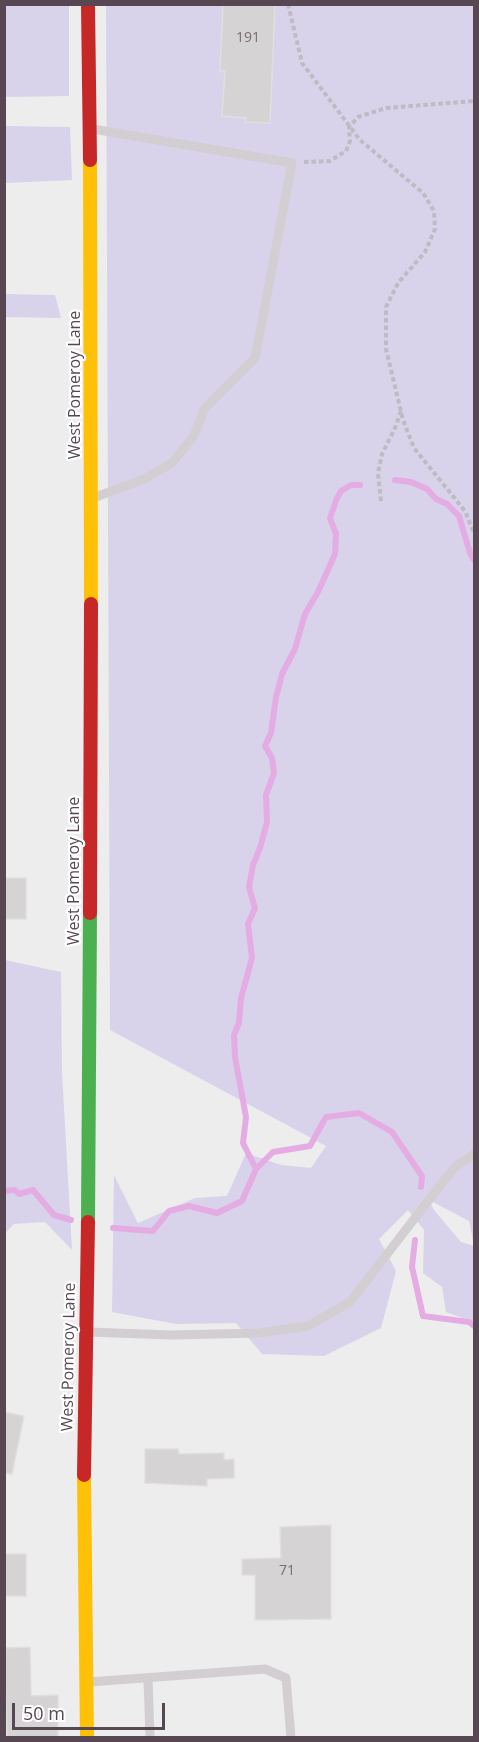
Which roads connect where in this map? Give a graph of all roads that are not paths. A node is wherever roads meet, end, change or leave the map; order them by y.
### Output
1 (88, 4) edge
2 (90, 129) junction
3 (91, 499) junction
4 (474, 1154) edge
5 (86, 1332) junction
6 (148, 1678) junction
7 (87, 1682) junction
8 (87, 1737) edge
9 (150, 1737) edge
10 (291, 1737) edge

1 - 2 street, West Pomeroy Lane
2 - 3 street, West Pomeroy Lane
2 - 3 lane
3 - 5 street, West Pomeroy Lane
4 - 5 lane
5 - 7 street, West Pomeroy Lane
6 - 7 lane
6 - 9 lane
6 - 10 lane
7 - 8 street, West Pomeroy Lane

